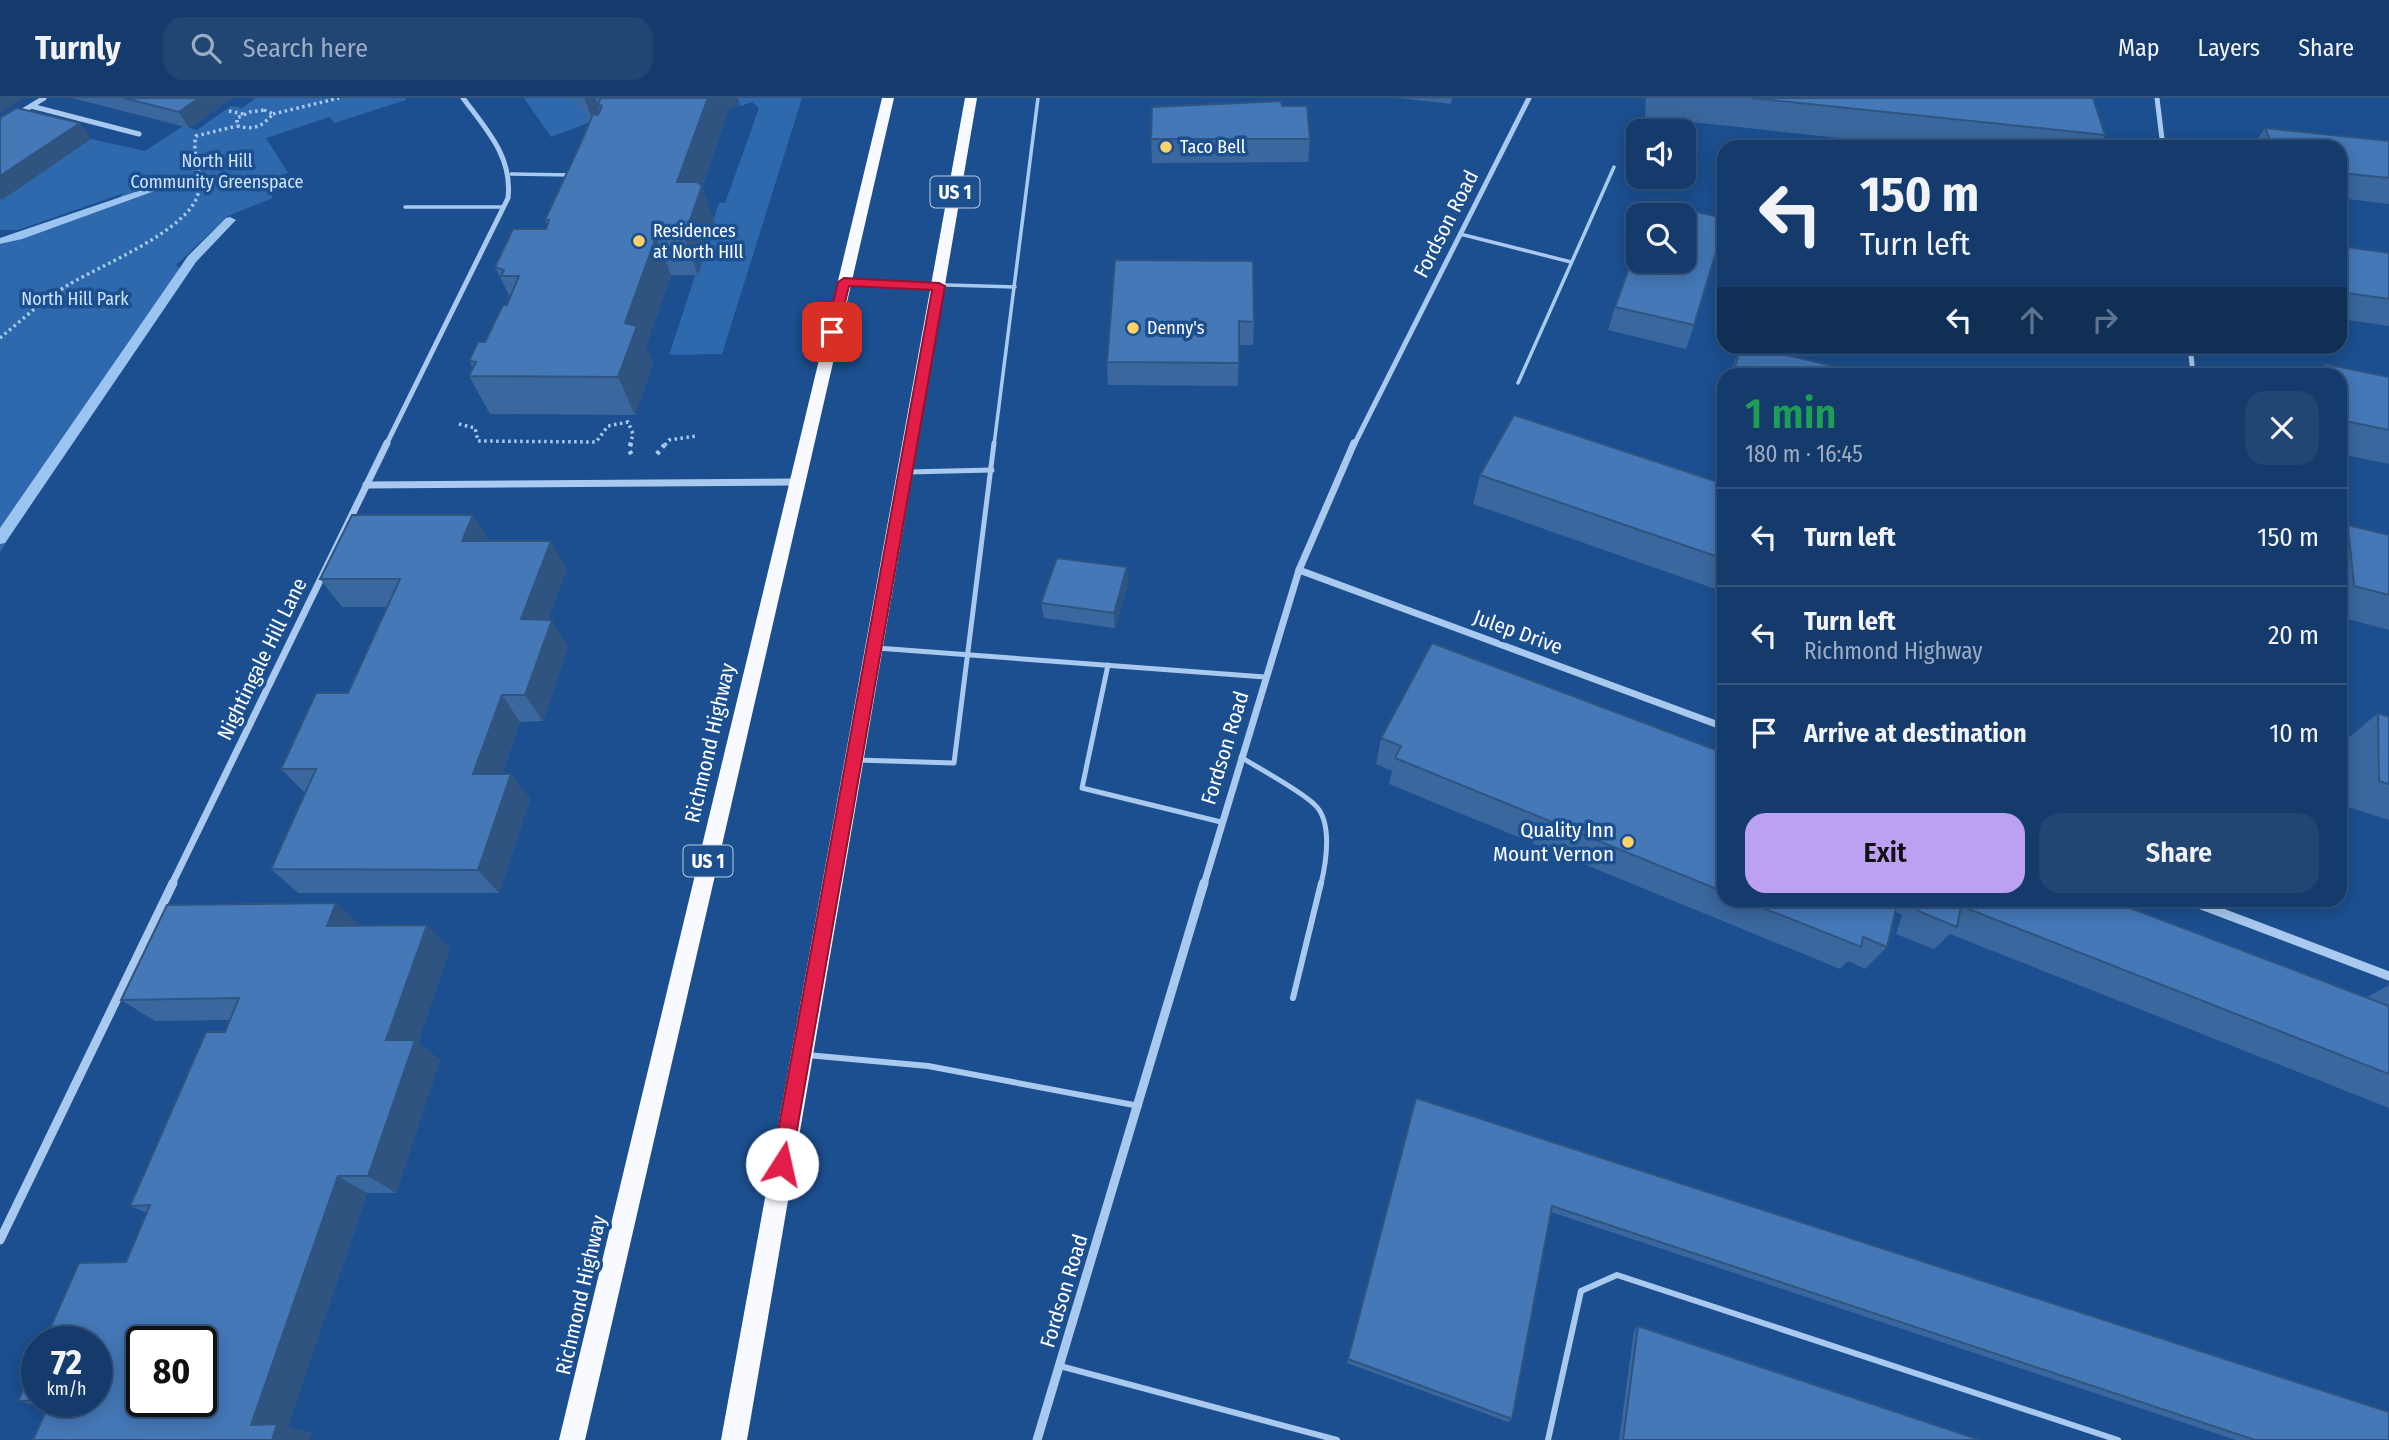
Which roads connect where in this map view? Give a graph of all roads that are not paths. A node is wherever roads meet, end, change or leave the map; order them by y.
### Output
1 (44, 98) edge
2 (463, 98) edge
3 (888, 98) edge
4 (971, 98) edge
5 (1038, 98) edge
6 (1529, 98) edge
7 (2157, 98) edge
8 (31, 106) junction
9 (10, 119) edge
10 (139, 134) dead end
11 (2162, 140) edge
12 (1614, 167) dead end
13 (511, 174) junction
14 (572, 175) edge
15 (405, 207) dead end
16 (504, 207) junction
17 (1460, 234) junction
18 (1571, 262) junction
19 (844, 282) junction
20 (939, 286) junction
21 (1015, 287) junction
22 (1518, 383) dead end
23 (992, 470) junction
24 (906, 472) junction
25 (796, 482) junction
26 (366, 485) junction
27 (1299, 570) junction
28 (874, 648) junction
29 (969, 655) junction
30 (1108, 665) junction
31 (1265, 677) junction
32 (1717, 724) edge
33 (1241, 757) junction
34 (854, 759) junction
35 (1221, 822) junction
36 (2207, 907) edge
37 (2389, 976) edge
38 (1293, 998) dead end
39 (801, 1054) junction
40 (1139, 1106) junction
41 (0, 1240) edge
42 (1060, 1366) junction
43 (572, 1440) edge
44 (734, 1440) edge
45 (1037, 1440) edge
46 (1337, 1440) edge
47 (1548, 1440) edge
48 (2118, 1440) edge

1 - 8 street
2 - 13 street
3 - 19 highway, Richmond Highway / US 1
4 - 20 highway, US 1
5 - 21 lane
6 - 17 street, Fordson Road
7 - 11 street
8 - 9 street
8 - 10 street
12 - 18 lane
13 - 14 lane
13 - 16 street, Nightingale Hill Lane
15 - 16 lane
16 - 26 street, Nightingale Hill Lane
17 - 18 lane
17 - 27 street, Fordson Road
18 - 22 lane
19 - 20 lane
19 - 25 highway, Richmond Highway / US 1
20 - 21 lane
20 - 24 highway, US 1
21 - 23 lane
23 - 24 lane
23 - 29 lane
24 - 28 highway, US 1
25 - 26 street
25 - 43 highway, Richmond Highway / US 1
26 - 41 street, Nightingale Hill Lane
27 - 31 street, Fordson Road
27 - 32 street, Julep Drive
28 - 29 lane
28 - 34 highway, US 1
29 - 30 lane
29 - 34 lane
30 - 31 lane
30 - 35 lane
31 - 33 street, Fordson Road
33 - 35 street, Fordson Road
33 - 38 lane
34 - 39 highway, US 1
35 - 40 street, Fordson Road
36 - 37 street
39 - 40 lane
39 - 44 highway, US 1
40 - 42 street, Fordson Road
42 - 45 street, Fordson Road
42 - 46 lane
47 - 48 lane

